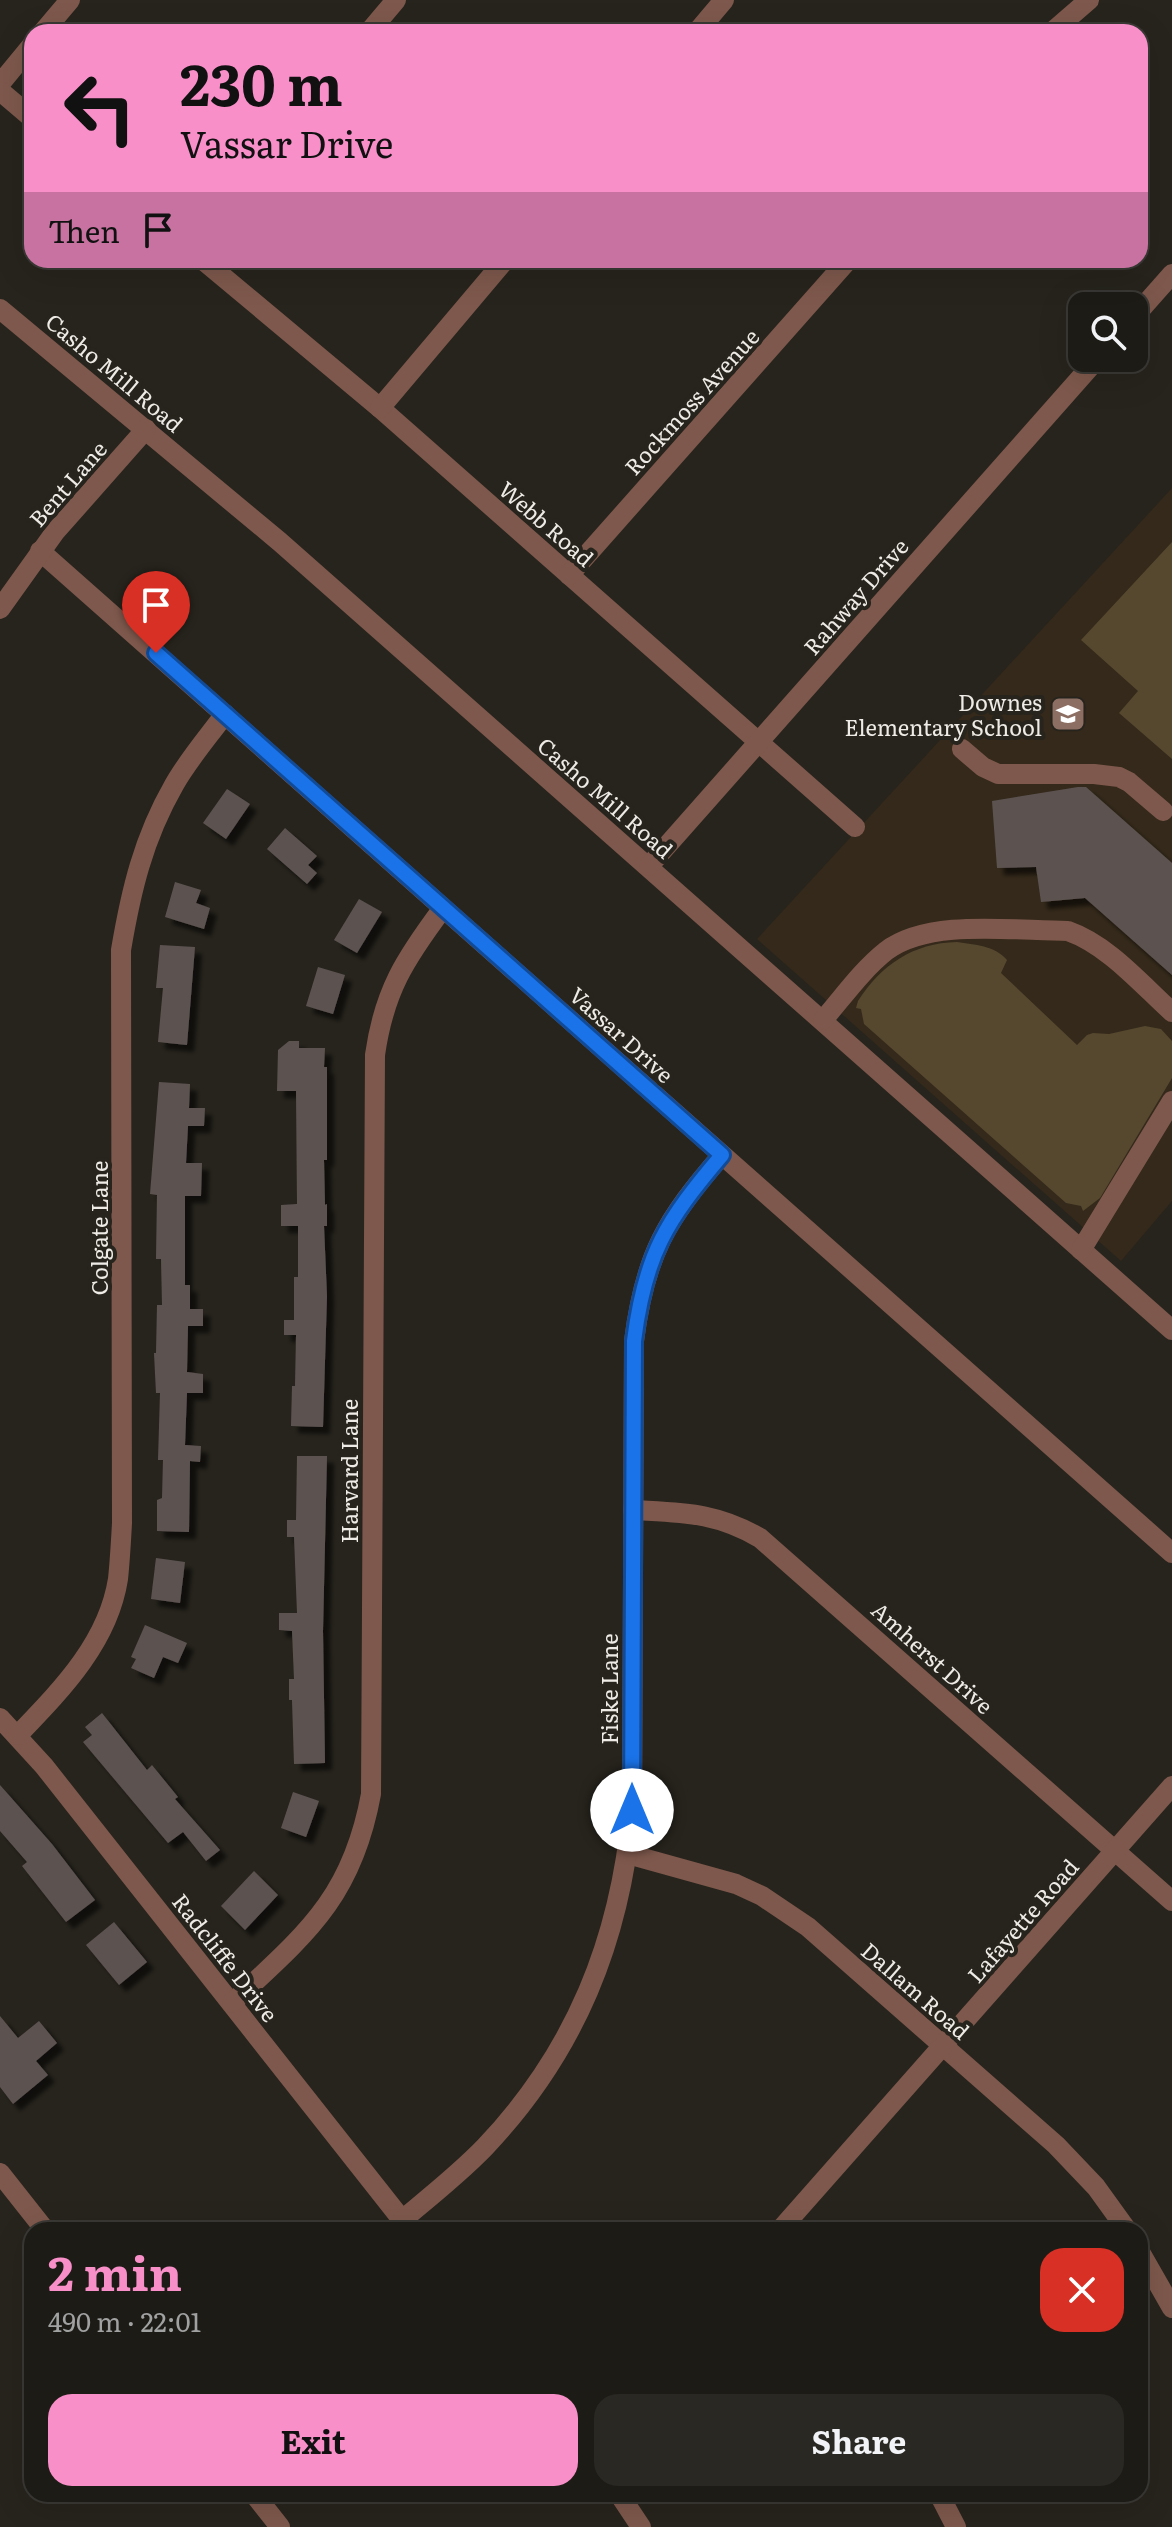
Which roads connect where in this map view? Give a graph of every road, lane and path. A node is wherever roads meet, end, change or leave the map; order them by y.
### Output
1 (70, 0) edge
2 (396, 0) edge
3 (724, 0) edge
4 (1089, 0) edge
5 (50, 24) edge
6 (376, 24) edge
7 (704, 24) edge
8 (1061, 24) edge
9 (24, 55) edge
10 (0, 84) edge
11 (0, 91) edge
12 (24, 111) edge
13 (213, 268) edge
14 (498, 268) edge
15 (841, 268) edge
16 (1172, 274) edge
17 (1148, 301) edge
18 (0, 309) edge
19 (1086, 372) edge
20 (380, 408) junction
21 (146, 429) junction
22 (40, 551) junction
23 (569, 575) junction
24 (0, 609) edge
25 (225, 714) junction
26 (758, 742) junction
27 (962, 749) dead end
28 (1163, 811) dead end
29 (855, 827) dead end
30 (649, 866) junction
31 (443, 908) junction
32 (1172, 1012) edge
33 (823, 1020) junction
34 (1172, 1101) edge
35 (722, 1155) junction
36 (1081, 1250) junction
37 (1172, 1330) edge
38 (633, 1510) junction
39 (1172, 1553) edge
40 (0, 1718) edge
41 (18, 1735) junction
42 (1172, 1786) edge
43 (1115, 1851) junction
44 (628, 1854) junction
45 (1172, 1901) edge
46 (232, 2003) junction
47 (943, 2046) junction
48 (0, 2173) edge
49 (39, 2222) edge
50 (404, 2222) edge
51 (409, 2222) edge
52 (787, 2222) edge
53 (1121, 2222) edge
54 (1148, 2266) edge
55 (1172, 2308) edge
56 (260, 2502) edge
57 (624, 2502) edge
58 (943, 2502) edge
59 (280, 2527) edge
60 (641, 2527) edge
61 (956, 2527) edge

1 - 5 street
2 - 6 street
3 - 7 street
4 - 8 street
9 - 10 street
11 - 12 street
13 - 20 street, Webb Road
14 - 20 street
15 - 23 street, Rockmoss Avenue
16 - 17 street
18 - 21 street, Casho Mill Road
19 - 26 street, Rahway Drive
20 - 23 street, Webb Road
21 - 22 street, Bent Lane
21 - 30 street, Casho Mill Road
22 - 24 street, Bent Lane
22 - 25 street, Vassar Drive
23 - 26 street, Webb Road
25 - 31 street, Vassar Drive
25 - 41 street, Colgate Lane
26 - 29 street, Webb Road
26 - 30 street, Rahway Drive
27 - 28 street
30 - 33 street, Casho Mill Road
31 - 35 street, Vassar Drive
31 - 46 street, Harvard Lane
32 - 33 street
33 - 36 street, Casho Mill Road
34 - 36 street
35 - 38 street, Fiske Lane
35 - 39 street, Vassar Drive
36 - 37 street, Casho Mill Road
38 - 43 street, Amherst Drive
38 - 44 street, Fiske Lane
40 - 41 street, Radcliffe Drive
41 - 46 street, Radcliffe Drive
42 - 43 street, Lafayette Road
43 - 45 street, Amherst Drive
43 - 47 street, Lafayette Road
44 - 47 street, Dallam Road
44 - 51 street, Fiske Lane
46 - 50 street, Radcliffe Drive
47 - 52 street, Lafayette Road
47 - 53 street, Dallam Road
48 - 49 street
54 - 55 street
56 - 59 street
57 - 60 street
58 - 61 street

